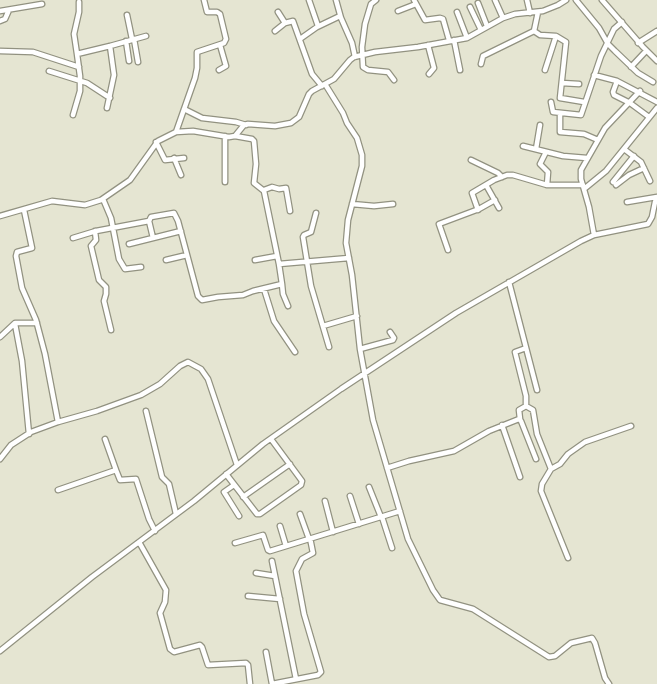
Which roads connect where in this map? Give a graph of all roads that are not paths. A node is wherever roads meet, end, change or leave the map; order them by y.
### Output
1 (204, 0) edge
2 (309, 0) edge
3 (336, 0) edge
4 (376, 0) edge
5 (495, 0) edge
6 (527, 0) edge
7 (566, 0) edge
8 (576, 0) edge
9 (602, 0) edge
10 (79, 2) dead end
11 (415, 2) edge
12 (478, 2) dead end
13 (42, 4) dead end
14 (470, 7) dead end
15 (9, 10) junction
16 (0, 11) edge
17 (398, 11) dead end
18 (278, 12) dead end
19 (457, 12) dead end
20 (538, 12) junction
21 (530, 13) junction
22 (127, 14) dead end
23 (340, 16) junction
24 (502, 18) junction
25 (0, 21) edge
26 (622, 22) junction
27 (285, 24) junction
28 (318, 26) junction
29 (487, 26) junction
30 (482, 30) junction
31 (275, 31) dead end
32 (534, 31) junction
33 (657, 31) edge
34 (146, 36) dead end
35 (556, 36) junction
36 (300, 38) junction
37 (467, 38) junction
38 (133, 39) junction
39 (452, 40) junction
40 (126, 41) junction
41 (638, 42) junction
42 (608, 44) junction
43 (220, 45) junction
44 (428, 45) junction
45 (110, 46) junction
46 (552, 48) junction
47 (0, 51) edge
48 (646, 51) junction
49 (77, 54) junction
50 (564, 54) junction
51 (362, 55) junction
52 (355, 57) junction
53 (657, 61) edge
54 (130, 62) dead end
55 (138, 62) dead end
56 (480, 64) dead end
57 (79, 67) junction
58 (631, 67) junction
59 (219, 70) dead end
60 (460, 70) dead end
61 (545, 70) dead end
62 (48, 71) dead end
63 (429, 74) dead end
64 (594, 75) junction
65 (81, 80) junction
66 (394, 80) dead end
67 (617, 80) junction
68 (653, 82) dead end
69 (562, 83) junction
70 (579, 84) dead end
71 (323, 85) junction
72 (640, 92) junction
73 (110, 98) junction
74 (551, 102) dead end
75 (584, 102) junction
76 (657, 102) edge
77 (630, 103) junction
78 (107, 108) dead end
79 (657, 108) edge
80 (184, 110) junction
81 (560, 113) junction
82 (73, 115) dead end
83 (649, 117) junction
84 (540, 125) dead end
85 (240, 130) junction
86 (176, 132) junction
87 (225, 136) junction
88 (598, 140) junction
89 (156, 142) junction
90 (523, 146) dead end
91 (536, 149) junction
92 (624, 149) junction
93 (546, 152) junction
94 (634, 156) junction
95 (174, 158) junction
96 (184, 158) dead end
97 (587, 158) junction
98 (471, 160) dead end
99 (644, 168) junction
100 (181, 175) dead end
101 (502, 177) junction
102 (650, 181) dead end
103 (225, 182) dead end
104 (486, 185) junction
105 (546, 185) junction
106 (583, 187) junction
107 (264, 190) junction
108 (657, 198) edge
109 (103, 199) junction
110 (495, 200) junction
111 (627, 202) dead end
112 (352, 204) junction
113 (393, 204) dead end
114 (499, 208) dead end
115 (24, 210) junction
116 (478, 210) junction
117 (290, 212) dead end
118 (316, 213) dead end
119 (0, 216) edge
120 (149, 221) junction
121 (113, 227) junction
122 (181, 231) junction
123 (95, 232) junction
124 (594, 235) junction
125 (73, 238) dead end
126 (153, 238) junction
127 (129, 244) dead end
128 (448, 250) dead end
129 (187, 255) junction
130 (277, 256) junction
131 (349, 258) junction
132 (166, 260) dead end
133 (255, 260) dead end
134 (307, 261) junction
135 (279, 264) junction
136 (141, 267) dead end
137 (509, 282) junction
138 (282, 284) junction
139 (264, 289) junction
140 (288, 306) dead end
141 (357, 316) junction
142 (36, 321) junction
143 (15, 324) junction
144 (323, 326) junction
145 (111, 330) dead end
146 (390, 332) dead end
147 (0, 338) edge
148 (329, 347) dead end
149 (526, 348) junction
150 (360, 349) junction
151 (295, 352) dead end
152 (364, 373) junction
153 (536, 390) dead end
154 (526, 406) junction
155 (146, 411) dead end
156 (520, 419) junction
157 (58, 422) junction
158 (502, 425) junction
159 (631, 426) dead end
160 (29, 434) junction
161 (271, 438) junction
162 (105, 439) dead end
163 (0, 459) edge
164 (536, 459) dead end
165 (290, 464) junction
166 (237, 465) junction
167 (387, 468) junction
168 (551, 469) junction
169 (116, 470) junction
170 (226, 474) junction
171 (520, 477) dead end
172 (234, 485) junction
173 (369, 487) dead end
174 (58, 490) dead end
175 (350, 496) dead end
176 (243, 497) junction
177 (325, 501) dead end
178 (400, 511) junction
179 (176, 514) junction
180 (300, 514) dead end
181 (239, 516) dead end
182 (381, 517) junction
183 (359, 524) junction
184 (280, 526) dead end
185 (154, 530) junction
186 (333, 532) junction
187 (310, 539) junction
188 (139, 542) junction
189 (235, 544) dead end
190 (286, 546) junction
191 (392, 548) dead end
192 (568, 558) dead end
193 (272, 562) dead end
194 (256, 573) dead end
195 (275, 576) junction
196 (248, 596) dead end
197 (280, 599) junction
198 (0, 650) edge
199 (266, 652) dead end
200 (296, 679) junction
201 (250, 684) edge
202 (272, 684) edge
203 (609, 684) edge

1 - 43 street
2 - 28 street
3 - 23 street
4 - 51 street
5 - 24 street
6 - 21 street
7 - 20 street
8 - 42 street
9 - 26 street
10 - 49 street
11 - 17 street
11 - 39 street
12 - 29 street
13 - 15 street
14 - 30 street
15 - 16 street
15 - 25 street
18 - 27 street
19 - 37 street
20 - 21 street
20 - 32 street
21 - 24 street
22 - 38 street
23 - 28 street
23 - 52 street
24 - 29 street
26 - 41 street
26 - 42 street
27 - 31 street
27 - 36 street
28 - 36 street
29 - 30 street
30 - 37 street
32 - 35 street
32 - 56 street
33 - 41 street
34 - 38 street
35 - 46 street
35 - 50 street
36 - 71 street
37 - 39 street
38 - 40 street
38 - 55 street
39 - 44 street
39 - 60 street
40 - 45 street
40 - 54 street
41 - 48 street
42 - 58 street
42 - 64 street
43 - 59 street
43 - 80 street
44 - 51 street
44 - 63 street
45 - 49 street
45 - 73 street
46 - 50 street
46 - 61 street
47 - 57 street
48 - 53 street
48 - 58 street
49 - 57 street
50 - 69 street
51 - 52 street
51 - 66 street
52 - 71 street
57 - 65 street
58 - 68 street
62 - 65 street
64 - 67 street
64 - 75 street
65 - 73 street
65 - 82 street
67 - 72 street
67 - 77 street
69 - 70 street
69 - 75 street
71 - 85 street
71 - 112 street
72 - 76 street
72 - 77 street
73 - 78 street
74 - 81 street
75 - 81 street
77 - 83 street
77 - 88 street
79 - 83 street
80 - 85 street
80 - 86 street
81 - 88 street
83 - 92 street
84 - 91 street
85 - 87 street
85 - 107 street
86 - 87 street
86 - 89 street
87 - 103 street
88 - 97 street
89 - 95 street
89 - 109 street
90 - 91 street
91 - 93 street
92 - 94 street
92 - 106 street
93 - 97 street
93 - 105 street
94 - 99 street
94 - 99 street
95 - 96 street
95 - 100 street
97 - 106 street
98 - 101 street
99 - 102 street
101 - 104 street
101 - 105 street
104 - 110 street
104 - 116 street
105 - 106 street
106 - 124 street
107 - 117 street
107 - 130 street
108 - 111 street
108 - 124 street
109 - 115 street
109 - 121 street
110 - 114 street
110 - 116 street
112 - 113 street
112 - 131 street
115 - 119 street
115 - 142 street
116 - 128 street
118 - 134 street
120 - 121 street
120 - 122 street
120 - 126 street
121 - 123 street
121 - 136 street
122 - 126 street
122 - 129 street
123 - 125 street
123 - 145 street
124 - 137 street
126 - 127 street
129 - 132 street
129 - 139 street
130 - 133 street
130 - 135 street
131 - 134 street
131 - 141 street
134 - 135 street
134 - 144 street
135 - 138 street
137 - 149 street
137 - 152 street
138 - 139 street
138 - 140 street
139 - 151 street
141 - 144 street
141 - 150 street
142 - 143 street
142 - 157 street
143 - 147 street
143 - 160 street
144 - 148 street
146 - 150 street
149 - 153 street
149 - 154 street
150 - 152 street
152 - 161 street
152 - 167 street
154 - 156 street
154 - 168 street
155 - 179 street
156 - 158 street
156 - 164 street
157 - 160 street
157 - 166 street
158 - 167 street
158 - 171 street
159 - 168 street
160 - 163 street
161 - 165 street
161 - 166 street
162 - 169 street
165 - 176 street
165 - 176 street
166 - 170 street
167 - 178 street
168 - 192 street
169 - 174 street
169 - 185 street
170 - 172 street
170 - 179 street
172 - 176 street
172 - 181 street
173 - 182 street
175 - 183 street
177 - 186 street
178 - 182 street
178 - 203 street
179 - 185 street
180 - 187 street
182 - 183 street
182 - 191 street
183 - 186 street
184 - 190 street
185 - 188 street
186 - 187 street
187 - 190 street
187 - 200 street
188 - 198 street
188 - 201 street
189 - 190 street
193 - 195 street
194 - 195 street
195 - 197 street
196 - 197 street
197 - 200 street
199 - 202 street
200 - 202 street

